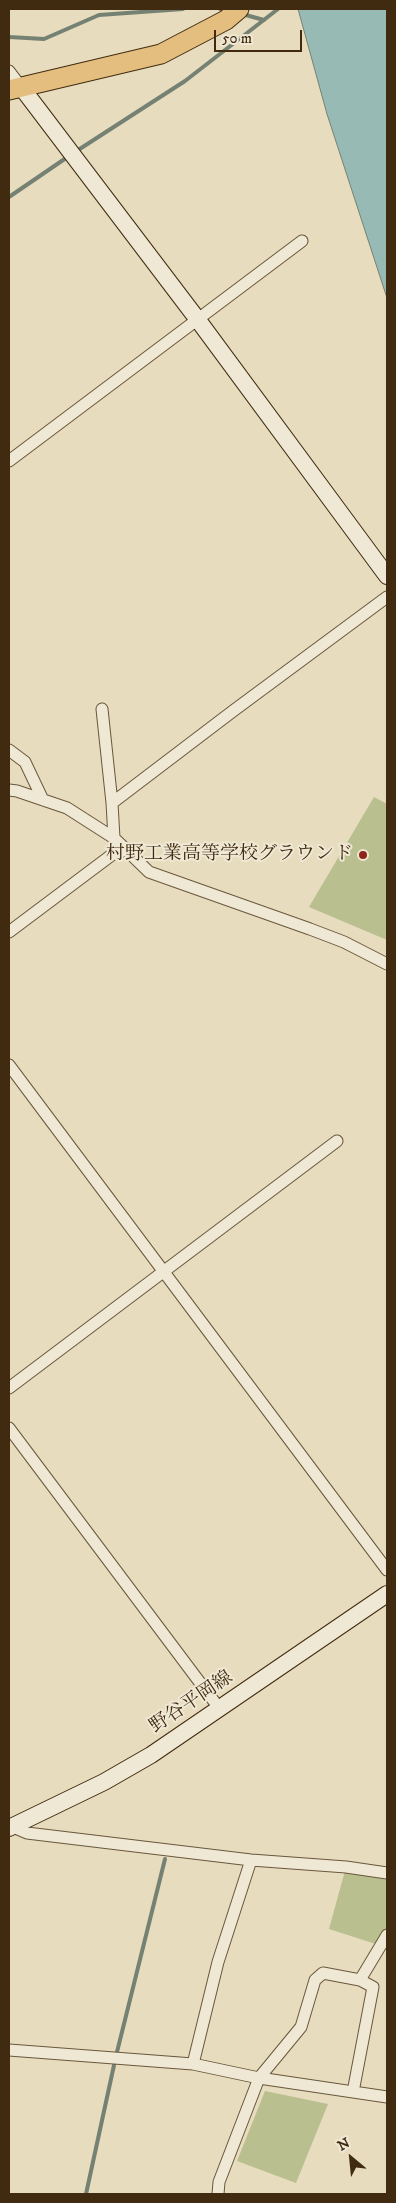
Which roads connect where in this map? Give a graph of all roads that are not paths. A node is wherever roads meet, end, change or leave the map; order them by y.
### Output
1 (239, 9) edge
2 (9, 71) edge
3 (15, 89) edge
4 (302, 241) dead end
5 (198, 320) junction
6 (9, 461) edge
7 (387, 576) edge
8 (387, 597) edge
9 (102, 709) dead end
10 (9, 750) edge
11 (9, 790) edge
12 (43, 800) junction
13 (112, 803) junction
14 (114, 838) junction
15 (126, 850) junction
16 (9, 932) edge
17 (387, 964) edge
18 (9, 1065) edge
19 (338, 1141) dead end
20 (163, 1272) junction
21 (9, 1388) edge
22 (9, 1428) edge
23 (387, 1570) edge
24 (387, 1594) edge
25 (219, 1708) junction
26 (11, 1827) edge
27 (251, 1860) junction
28 (387, 1872) edge
29 (387, 1935) edge
30 (360, 1980) junction
31 (9, 2050) edge
32 (194, 2064) junction
33 (259, 2078) junction
34 (353, 2092) junction
35 (387, 2097) edge
36 (218, 2194) edge

1 - 3 main road
2 - 3 street
3 - 5 street
4 - 5 street
5 - 6 street
5 - 7 street
8 - 13 street
9 - 13 street
10 - 12 street
11 - 12 street
12 - 14 street
13 - 14 street
14 - 15 street
15 - 16 street
15 - 17 street
18 - 20 street
19 - 20 street
20 - 21 street
20 - 23 street
22 - 25 street
24 - 25 street, 野谷平岡線
25 - 26 street, 野谷平岡線
26 - 27 street
27 - 28 street
27 - 32 street
29 - 30 street
30 - 33 street
30 - 34 street
31 - 32 street
32 - 33 street
33 - 34 street
33 - 36 street
34 - 35 street

